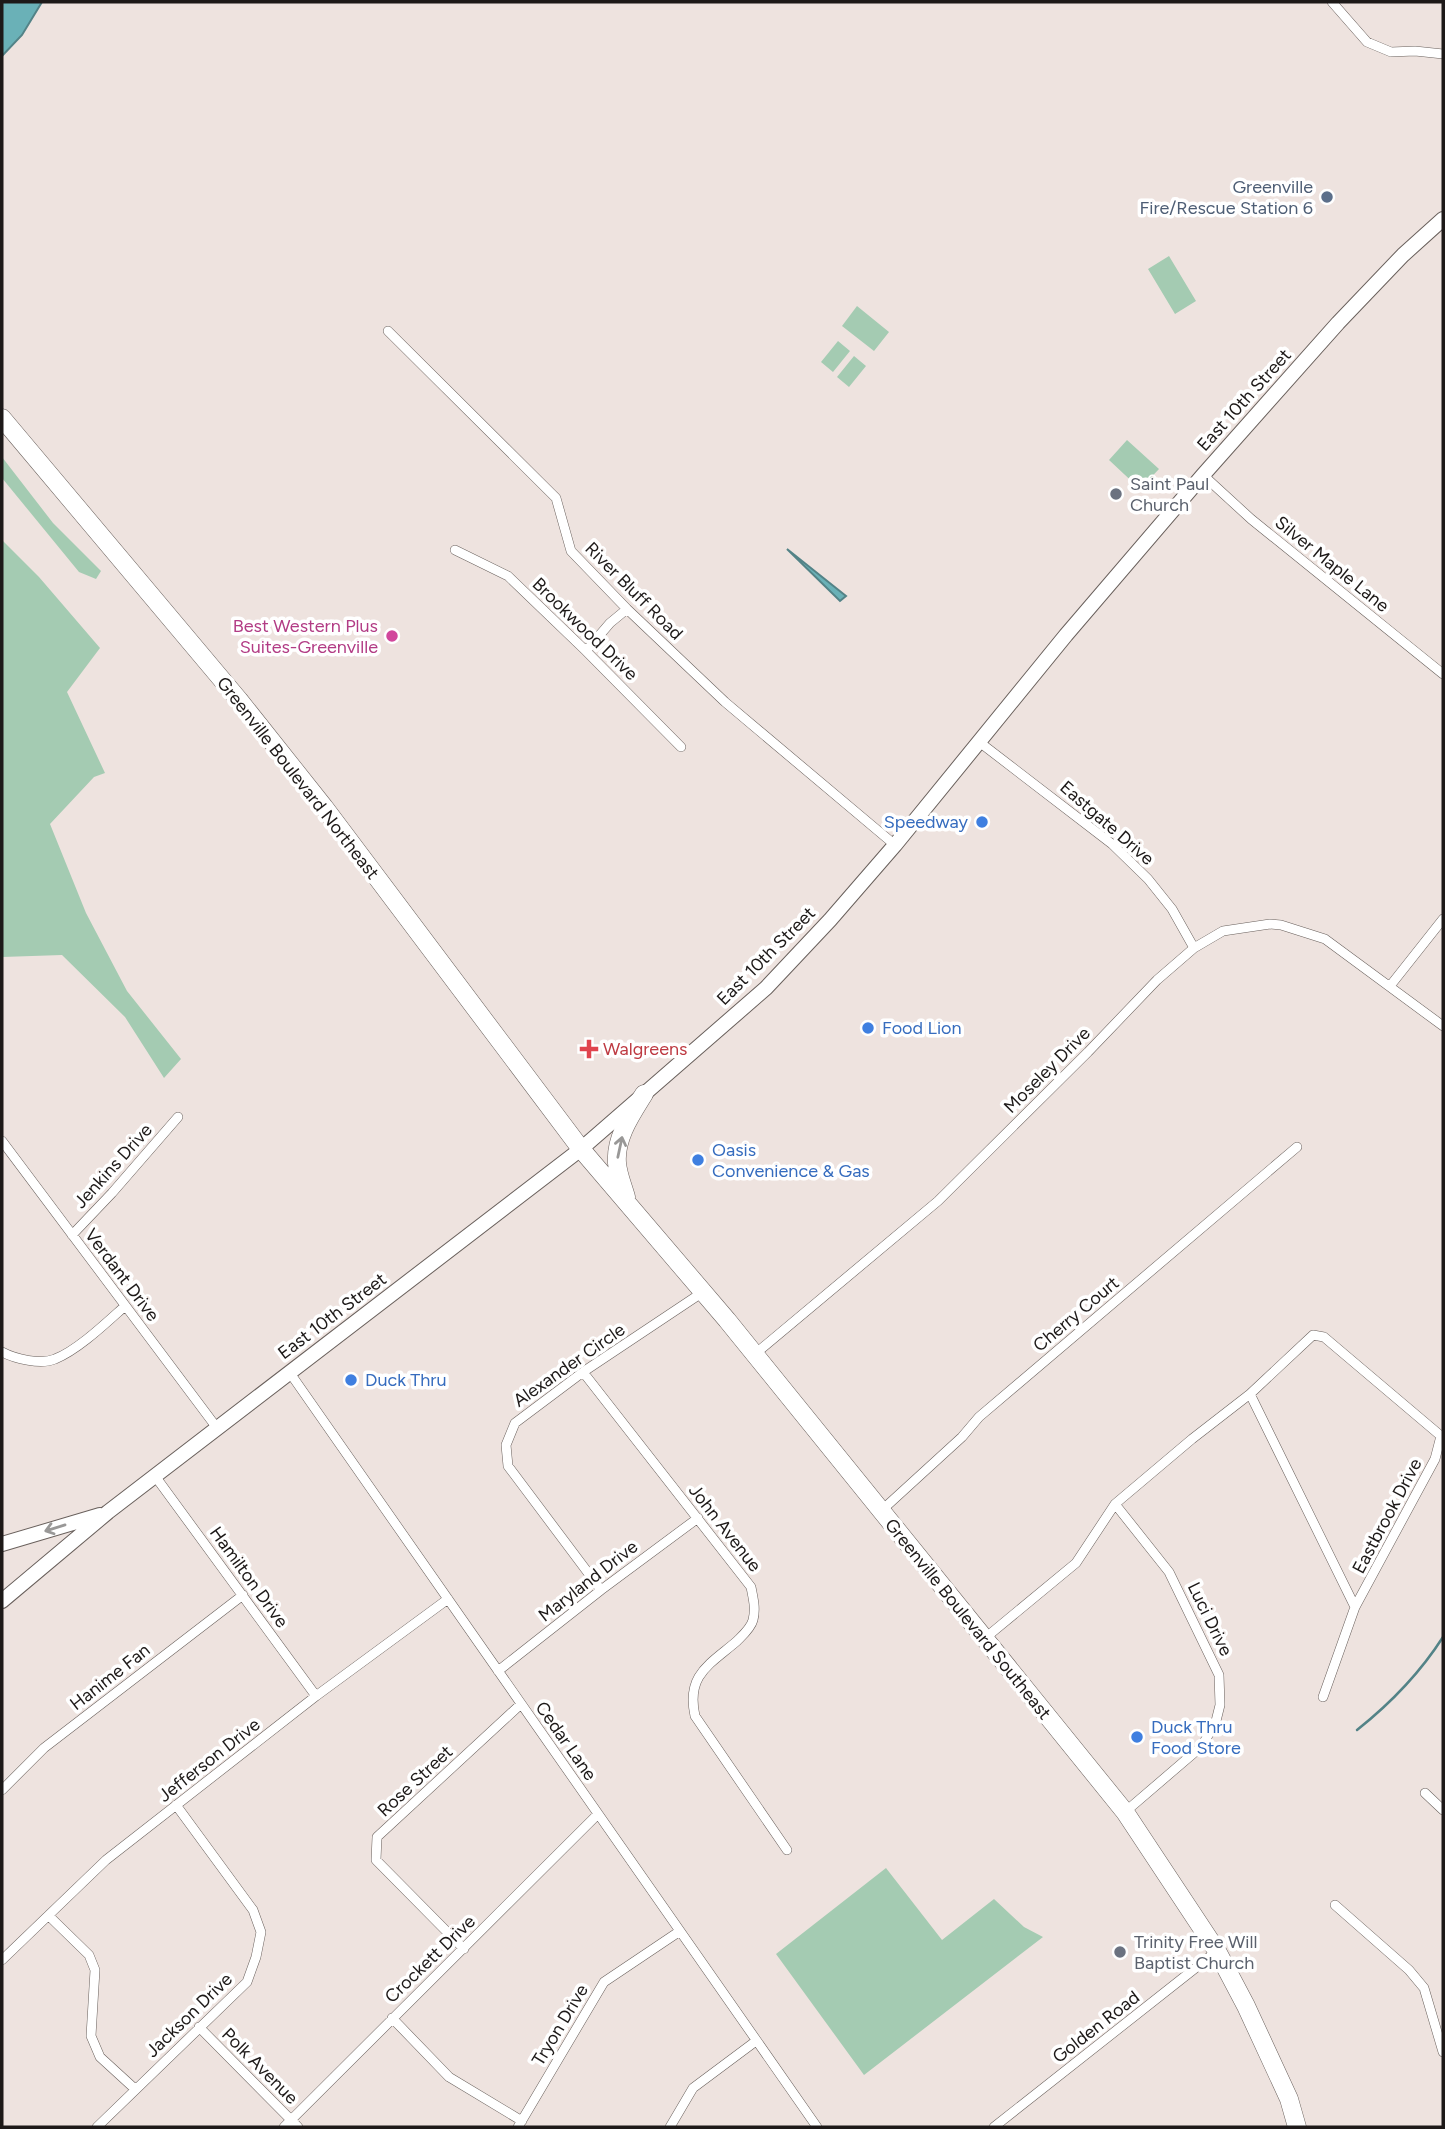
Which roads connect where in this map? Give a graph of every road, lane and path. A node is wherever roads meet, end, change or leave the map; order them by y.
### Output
1 (1332, 2) edge
2 (1443, 54) edge
3 (1441, 227) edge
4 (388, 331) dead end
5 (2, 418) edge
6 (1203, 475) junction
7 (455, 550) dead end
8 (626, 608) junction
9 (586, 651) junction
10 (1443, 674) edge
11 (978, 741) junction
12 (681, 747) dead end
13 (895, 845) junction
14 (1443, 919) edge
15 (1194, 948) junction
16 (1390, 986) junction
17 (1443, 1026) edge
18 (644, 1094) junction
19 (178, 1117) dead end
20 (2, 1141) edge
21 (1297, 1147) dead end
22 (581, 1149) junction
23 (627, 1204) junction
24 (72, 1234) junction
25 (703, 1292) junction
26 (125, 1306) junction
27 (2, 1352) edge
28 (755, 1354) junction
29 (583, 1372) junction
30 (289, 1373) junction
31 (1250, 1394) junction
32 (217, 1428) junction
33 (155, 1476) junction
34 (1115, 1504) junction
35 (881, 1511) junction
36 (108, 1512) junction
37 (698, 1518) junction
38 (2, 1544) edge
39 (601, 1590) junction
40 (243, 1595) junction
41 (448, 1599) junction
42 (2, 1601) edge
43 (1355, 1608) junction
44 (984, 1639) junction
45 (498, 1671) junction
46 (316, 1696) junction
47 (1323, 1697) dead end
48 (521, 1704) junction
49 (2, 1790) edge
50 (1425, 1793) dead end
51 (176, 1805) junction
52 (1443, 1810) edge
53 (1125, 1812) junction
54 (598, 1814) junction
55 (787, 1850) dead end
56 (1335, 1905) dead end
57 (49, 1916) junction
58 (680, 1931) junction
59 (464, 1949) junction
60 (1217, 1951) junction
61 (2, 1960) edge
62 (392, 2018) junction
63 (200, 2028) junction
64 (757, 2041) junction
65 (1443, 2052) edge
66 (135, 2089) junction
67 (520, 2124) edge
68 (291, 2125) edge
69 (97, 2127) edge
70 (670, 2127) edge
71 (817, 2127) edge
72 (994, 2127) edge
73 (1297, 2127) edge

1 - 2 street
3 - 6 main road, East 10th Street
4 - 8 street, River Bluff Road
5 - 22 highway, Greenville Boulevard Northeast
6 - 10 street, Silver Maple Lane
6 - 11 main road, East 10th Street
7 - 9 street, Brookwood Drive
8 - 9 street
8 - 13 street, River Bluff Road
9 - 12 street, Brookwood Drive
11 - 13 main road, East 10th Street
11 - 15 street, Eastgate Drive
13 - 18 main road, East 10th Street
14 - 16 street
15 - 16 street, Moseley Drive
15 - 28 street, Moseley Drive
16 - 17 street, Moseley Drive
18 - 22 main road, East 10th Street
23 -> 18 highway
19 - 24 street, Jenkins Drive
20 - 24 street, Verdant Drive
21 - 35 street, Cherry Court
22 - 23 highway, Greenville Boulevard Southeast
22 - 30 main road, East 10th Street
23 - 25 highway, Greenville Boulevard Southeast
24 - 26 street, Verdant Drive
25 - 28 highway, Greenville Boulevard Southeast
25 - 29 street, Alexander Circle
26 - 27 street
26 - 32 street, Verdant Drive
28 - 35 highway, Greenville Boulevard Southeast
29 - 37 street, John Avenue
29 - 39 street, Alexander Circle
30 - 32 main road, East 10th Street
30 - 41 street, Cedar Lane
31 - 34 street, Eastbrook Drive
31 - 43 street, Eastbrook Drive
31 - 43 street, Eastbrook Drive
32 - 33 main road, East 10th Street
33 - 36 main road, East 10th Street
33 - 40 street, Hamilton Drive
34 - 44 street, Eastbrook Drive
34 - 53 street, Luci Drive
35 - 44 highway, Greenville Boulevard Southeast
36 -> 38 main road
36 - 42 main road, East 10th Street
37 - 39 street, Maryland Drive
37 - 55 street, John Avenue
39 - 45 street, Maryland Drive
40 - 46 street, Hamilton Drive
40 - 49 street, Hanime Fan
41 - 45 street, Cedar Lane
41 - 46 street, Jefferson Drive
43 - 47 street, Eastbrook Drive
44 - 53 highway, Greenville Boulevard Southeast
45 - 48 street, Cedar Lane
46 - 51 street, Jefferson Drive
48 - 54 street, Cedar Lane
48 - 59 street, Rose Street
50 - 52 street
51 - 57 street, Jefferson Drive
51 - 63 street, Jackson Drive
53 - 60 highway, Greenville Boulevard Southeast
54 - 58 street, Cedar Lane
54 - 59 street, Crockett Drive
56 - 65 street
57 - 61 street, Jefferson Drive
57 - 66 street
58 - 64 street, Cedar Lane
58 - 67 street, Tryon Drive
59 - 62 street, Crockett Drive
60 - 72 street, Golden Road
60 - 73 highway, Greenville Boulevard Southeast
62 - 67 street
62 - 68 street, Crockett Drive
63 - 66 street, Jackson Drive
63 - 68 street, Polk Avenue
64 - 70 street
64 - 71 street, Cedar Lane
66 - 69 street, Jackson Drive

